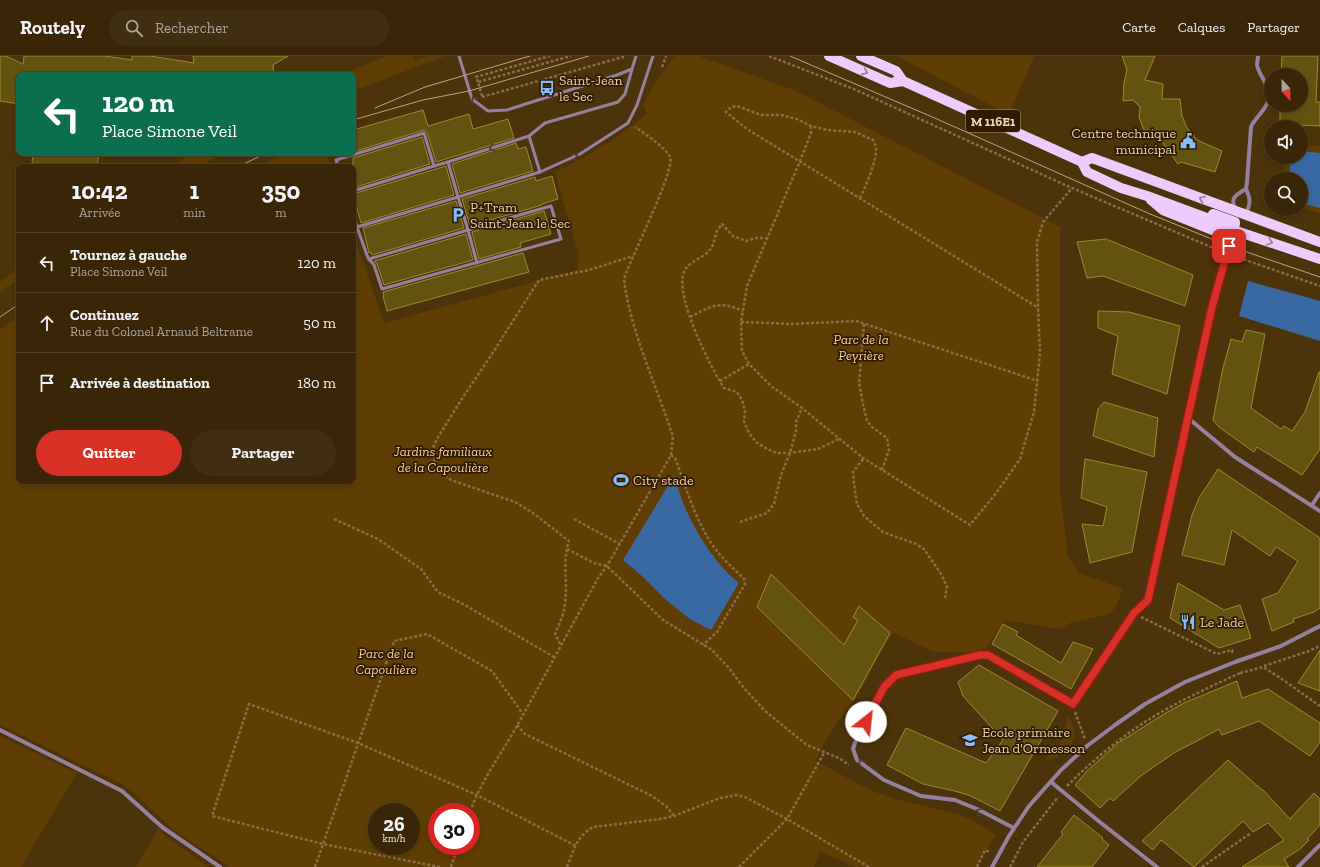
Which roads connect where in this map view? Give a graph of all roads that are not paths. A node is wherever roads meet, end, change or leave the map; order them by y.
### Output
1 (459, 56) edge
2 (636, 56) edge
3 (653, 56) edge
4 (829, 56) edge
5 (862, 56) edge
6 (1258, 56) edge
7 (632, 69) junction
8 (903, 81) junction
9 (529, 136) junction
10 (356, 154) edge
11 (349, 156) edge
12 (448, 162) junction
13 (1082, 162) junction
14 (337, 164) edge
15 (434, 166) junction
16 (540, 172) junction
17 (1121, 188) junction
18 (1246, 189) junction
19 (356, 190) edge
20 (458, 197) junction
21 (356, 224) edge
22 (1235, 224) junction
23 (357, 227) junction
24 (468, 230) junction
25 (1320, 242) edge
26 (1320, 248) edge
27 (369, 259) junction
28 (1320, 259) edge
29 (477, 262) junction
30 (1188, 418) junction
31 (1320, 493) edge
32 (1312, 505) junction
33 (1320, 511) edge
34 (1320, 626) edge
35 (0, 730) edge
36 (1051, 782) junction
37 (1014, 828) junction
38 (1320, 845) edge
39 (220, 867) edge
40 (992, 867) edge
41 (1158, 867) edge
42 (1298, 867) edge

1 - 7 lane
2 - 7 lane
16 -> 3 lane
4 -> 8 main road, M 116E1
5 - 8 main road, M 116E1
6 - 18 street
7 - 9 lane
8 - 13 main road, M 116E1
9 -> 12 lane
9 - 16 lane
10 - 15 lane
11 - 14 lane
12 - 15 lane
12 - 20 lane
13 - 17 main road, M 116E1
22 -> 13 main road, M 116E1
15 - 19 lane
16 - 20 lane
17 - 22 main road, M 116E1
17 - 22 main road, M 116E1
18 - 22 street
18 - 22 street
20 - 23 lane
20 - 24 lane
21 - 23 lane
22 - 25 main road, M 116E1
22 - 26 main road, M 116E1
22 -> 28 main road, M 116E1
22 - 30 street
23 - 27 lane
24 - 27 lane
24 - 29 lane
24 - 29 lane
27 - 29 lane
30 - 32 street
37 -> 30 street
31 - 32 street
32 - 33 street
34 - 36 street
35 - 39 street
36 - 37 street
36 - 41 street
37 - 40 street
38 - 42 street

